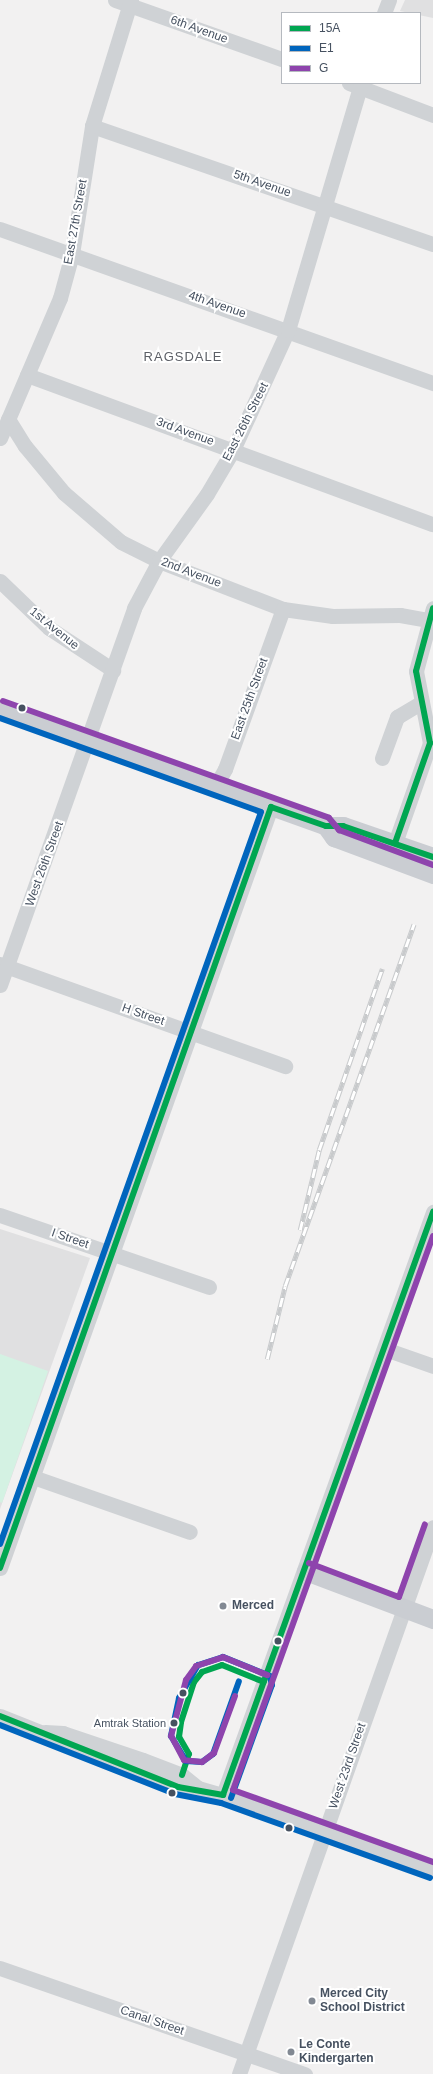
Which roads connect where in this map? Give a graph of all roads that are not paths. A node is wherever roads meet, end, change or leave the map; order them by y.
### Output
1 (115, 0) edge
2 (389, 0) edge
3 (130, 3) edge
4 (384, 12) edge
5 (281, 59) edge
6 (357, 84) edge
7 (433, 114) edge
8 (92, 126) junction
9 (326, 206) junction
10 (0, 229) edge
11 (433, 244) edge
12 (72, 254) junction
13 (288, 330) junction
14 (26, 375) junction
15 (433, 383) edge
16 (8, 419) junction
17 (0, 438) edge
18 (234, 450) junction
19 (433, 524) edge
20 (158, 561) junction
21 (0, 581) edge
22 (283, 609) junction
23 (431, 614) edge
24 (113, 670) junction
25 (422, 702) junction
26 (0, 709) edge
27 (89, 742) junction
28 (382, 758) dead end
29 (215, 787) junction
30 (271, 807) junction
31 (326, 826) junction
32 (395, 843) junction
33 (433, 857) edge
34 (433, 874) edge
35 (3, 965) edge
36 (0, 985) edge
37 (191, 1032) junction
38 (285, 1066) dead end
39 (433, 1212) edge
40 (0, 1215) edge
41 (113, 1254) junction
42 (208, 1286) dead end
43 (385, 1348) junction
44 (433, 1366) edge
45 (33, 1477) junction
46 (433, 1527) edge
47 (190, 1532) dead end
48 (0, 1568) edge
49 (306, 1571) junction
50 (404, 1607) junction
51 (433, 1619) edge
52 (0, 1716) edge
53 (223, 1795) junction
54 (325, 1832) junction
55 (433, 1870) edge
56 (0, 1968) edge
57 (246, 2053) junction
58 (239, 2074) edge
59 (305, 2074) edge

1 - 3 street, 6th Avenue
2 - 4 street
3 - 5 street, 6th Avenue
3 - 8 street, East 27th Street
6 - 7 street
6 - 9 street, East 26th Street
8 - 9 street, 5th Avenue
8 - 12 street, East 27th Street
9 - 11 street, 5th Avenue
9 - 13 street, East 26th Street
10 - 12 street, 4th Avenue
12 - 13 street, 4th Avenue
12 - 14 street, East 27th Street
13 - 15 street, 4th Avenue
13 - 18 street, East 26th Street
14 - 16 street, East 27th Street
14 - 18 street, 3rd Avenue
16 - 17 street, East 27th Street
16 - 20 street, 2nd Avenue
18 - 19 street, 3rd Avenue
18 - 20 street, East 26th Street
20 - 22 street, 2nd Avenue
20 - 24 street, East 26th Street
21 - 24 street, 1st Avenue
22 - 23 street, 2nd Avenue
22 - 29 street, East 25th Street
23 - 25 street
24 - 27 street, East 26th Street
25 - 28 street
25 - 32 street
26 - 27 main road
27 - 29 main road
27 - 35 street, West 26th Street
29 - 30 main road
30 - 31 main road
30 - 37 street
31 - 32 main road
31 - 34 main road
32 - 33 main road
35 - 36 street, West 26th Street
35 - 37 street, H Street
37 - 38 street, H Street
37 - 41 street
39 - 43 street
40 - 41 street, I Street
41 - 42 street, I Street
41 - 45 street
43 - 44 street
43 - 49 street
45 - 47 street
45 - 48 street
46 - 50 street, West 23rd Street
49 - 50 main road
49 - 53 street
50 - 51 main road
50 - 54 street, West 23rd Street
52 - 53 street
53 - 54 street
54 - 55 street
54 - 57 street, West 23rd Street
56 - 57 street, Canal Street
57 - 58 street, West 23rd Street
57 - 59 street, Canal Street

